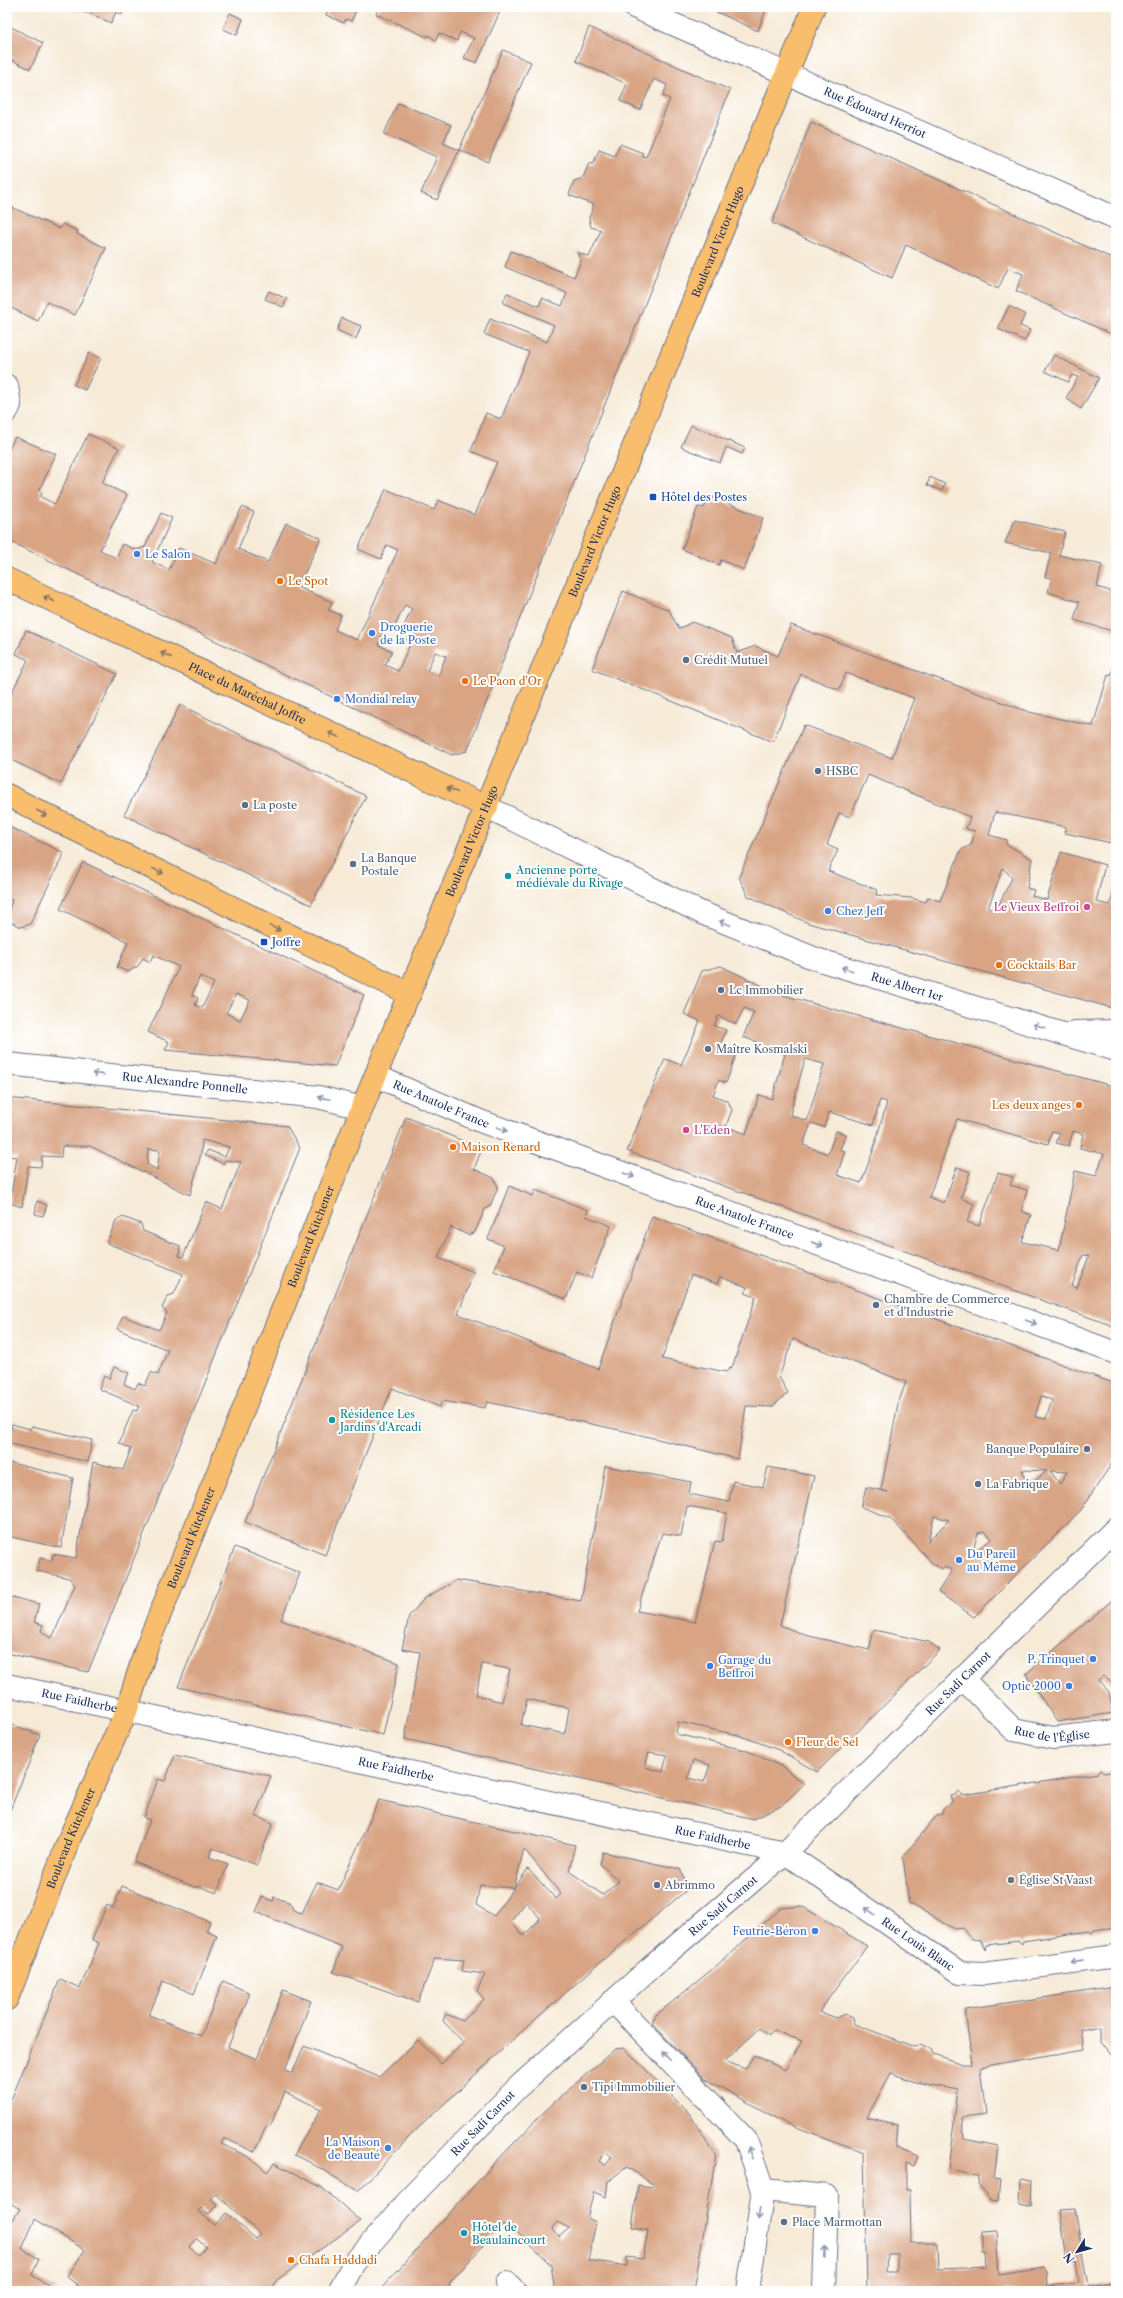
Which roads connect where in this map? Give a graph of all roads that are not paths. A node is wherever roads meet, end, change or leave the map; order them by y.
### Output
1 (634, 7) edge
2 (814, 7) edge
3 (787, 76) junction
4 (1116, 218) edge
5 (7, 386) edge
6 (7, 411) edge
7 (7, 579) edge
8 (7, 795) edge
9 (487, 807) junction
10 (410, 994) junction
11 (1116, 1031) edge
12 (1062, 1032) junction
13 (1116, 1050) edge
14 (7, 1064) edge
15 (376, 1076) junction
16 (362, 1108) junction
17 (1116, 1353) edge
18 (1116, 1528) edge
19 (962, 1678) junction
20 (7, 1685) edge
21 (126, 1712) junction
22 (1116, 1731) edge
23 (785, 1852) junction
24 (1116, 1956) edge
25 (7, 1999) edge
26 (613, 2001) junction
27 (762, 2190) junction
28 (339, 2291) edge
29 (748, 2291) edge
30 (824, 2291) edge

1 - 3 street, Rue Édouard Herriot
2 - 3 main road, Boulevard Victor Hugo
3 - 4 street, Rue Édouard Herriot
3 - 9 main road, Boulevard Victor Hugo
5 - 6 street
9 -> 7 main road, Place du Maréchal Joffre
8 -> 10 main road
9 - 10 main road, Boulevard Victor Hugo
12 -> 9 street, Rue Albert 1er
10 - 15 main road, Boulevard Victor Hugo
11 - 12 street
12 - 13 street, Rue Albert 1er
16 -> 14 street, Rue Alexandre Ponnelle
15 - 16 main road, Boulevard Kitchener
15 -> 17 street, Rue Anatole France
16 - 21 main road, Boulevard Kitchener
18 - 19 street, Rue Sadi Carnot
19 - 22 street, Rue de l'Église
19 - 23 street, Rue Sadi Carnot
20 - 21 street, Rue Faidherbe
21 - 23 street, Rue Faidherbe
21 - 25 main road, Boulevard Kitchener
24 -> 23 street, Rue Louis Blanc
23 - 26 street, Rue Sadi Carnot
27 -> 26 street
26 - 28 street, Rue Sadi Carnot
27 -> 29 street
30 -> 27 street

